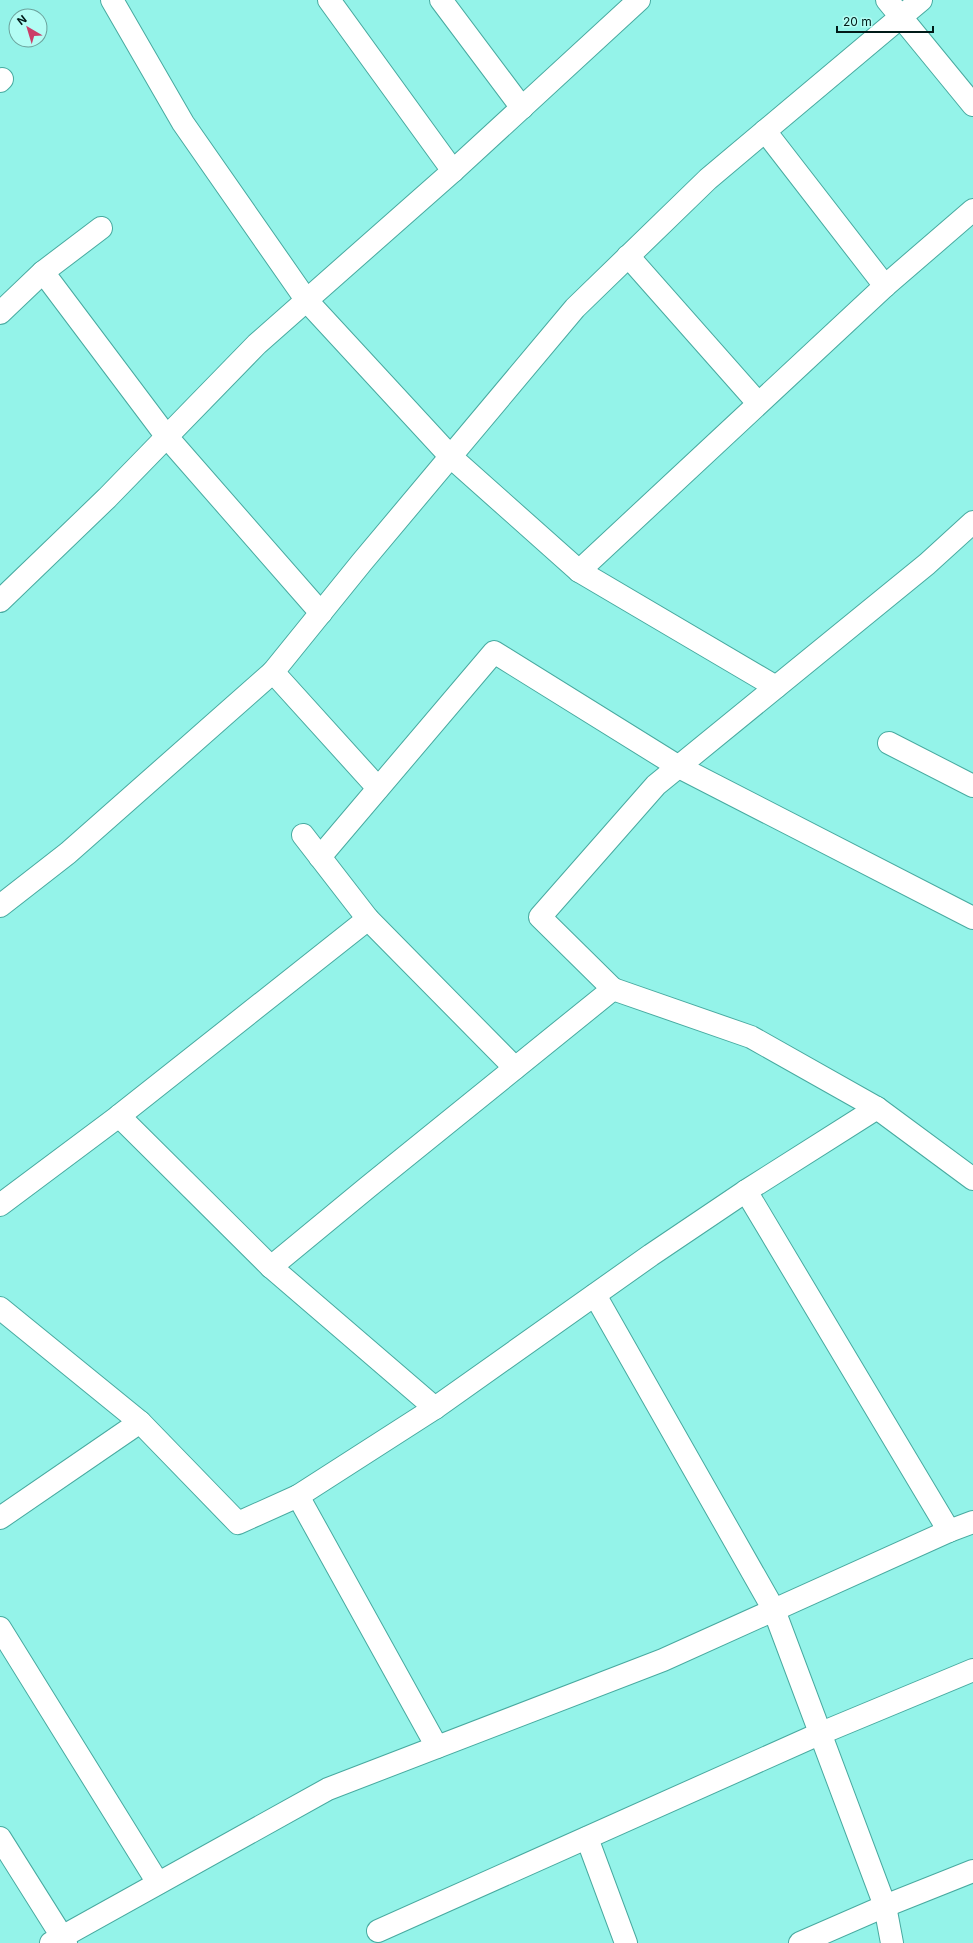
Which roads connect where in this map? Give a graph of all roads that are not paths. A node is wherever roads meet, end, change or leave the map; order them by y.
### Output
1 (112, 0) edge
2 (329, 0) edge
3 (441, 0) edge
4 (639, 0) edge
5 (887, 0) edge
6 (921, 0) edge
7 (901, 16) junction
8 (973, 105) edge
9 (522, 108) junction
10 (764, 131) junction
11 (453, 171) junction
12 (973, 210) edge
13 (102, 228) dead end
14 (628, 256) junction
15 (43, 272) junction
16 (885, 286) junction
17 (307, 301) junction
18 (0, 313) edge
19 (758, 403) junction
20 (166, 437) junction
21 (451, 457) junction
22 (973, 522) edge
23 (579, 571) junction
24 (0, 601) edge
25 (321, 613) junction
26 (273, 672) junction
27 (776, 687) junction
28 (889, 743) dead end
29 (679, 767) junction
30 (973, 786) edge
31 (378, 788) junction
32 (303, 835) dead end
33 (320, 857) junction
34 (0, 906) edge
35 (973, 918) edge
36 (368, 919) junction
37 (613, 988) junction
38 (515, 1068) junction
39 (877, 1108) junction
40 (119, 1116) junction
41 (973, 1179) edge
42 (746, 1191) junction
43 (0, 1205) edge
44 (271, 1268) junction
45 (595, 1295) junction
46 (0, 1308) edge
47 (435, 1408) junction
48 (140, 1422) junction
49 (298, 1496) junction
50 (0, 1518) edge
51 (973, 1522) edge
52 (948, 1531) junction
53 (774, 1610) junction
54 (0, 1628) edge
55 (973, 1670) edge
56 (819, 1734) junction
57 (437, 1747) junction
58 (0, 1838) edge
59 (587, 1838) junction
60 (973, 1871) edge
61 (158, 1882) junction
62 (885, 1906) junction
63 (378, 1931) dead end
64 (60, 1941) edge
65 (626, 1943) edge
66 (800, 1943) edge
67 (892, 1943) edge

1 - 17 street
2 - 11 street
3 - 9 street
4 - 9 street
5 - 7 street
6 - 7 street
7 - 8 street
7 - 10 street
9 - 11 street
10 - 14 street
10 - 16 street
11 - 17 street
12 - 16 street
13 - 15 street
14 - 19 street
14 - 21 street
15 - 18 street
15 - 20 street
16 - 19 street
17 - 20 street
17 - 21 street
19 - 23 street
20 - 24 street
20 - 25 street
21 - 23 street
21 - 25 street
22 - 27 street
23 - 27 street
25 - 26 street
26 - 31 street
26 - 34 street
27 - 29 street
28 - 30 street
29 - 31 street
29 - 35 street
29 - 37 street
31 - 33 street
32 - 33 street
33 - 36 street
36 - 38 street
36 - 40 street
37 - 38 street
37 - 39 street
38 - 44 street
39 - 41 street
39 - 42 street
40 - 43 street
40 - 44 street
42 - 45 street
42 - 52 street
44 - 47 street
45 - 47 street
45 - 53 street
46 - 48 street
47 - 49 street
48 - 49 street
48 - 50 street
49 - 57 street
51 - 52 street
52 - 53 street
53 - 56 street
53 - 57 street
54 - 61 street
55 - 56 street
56 - 59 street
56 - 62 street
57 - 61 street
58 - 64 street
59 - 63 street
59 - 65 street
60 - 62 street
61 - 64 street
62 - 66 street
62 - 67 street

